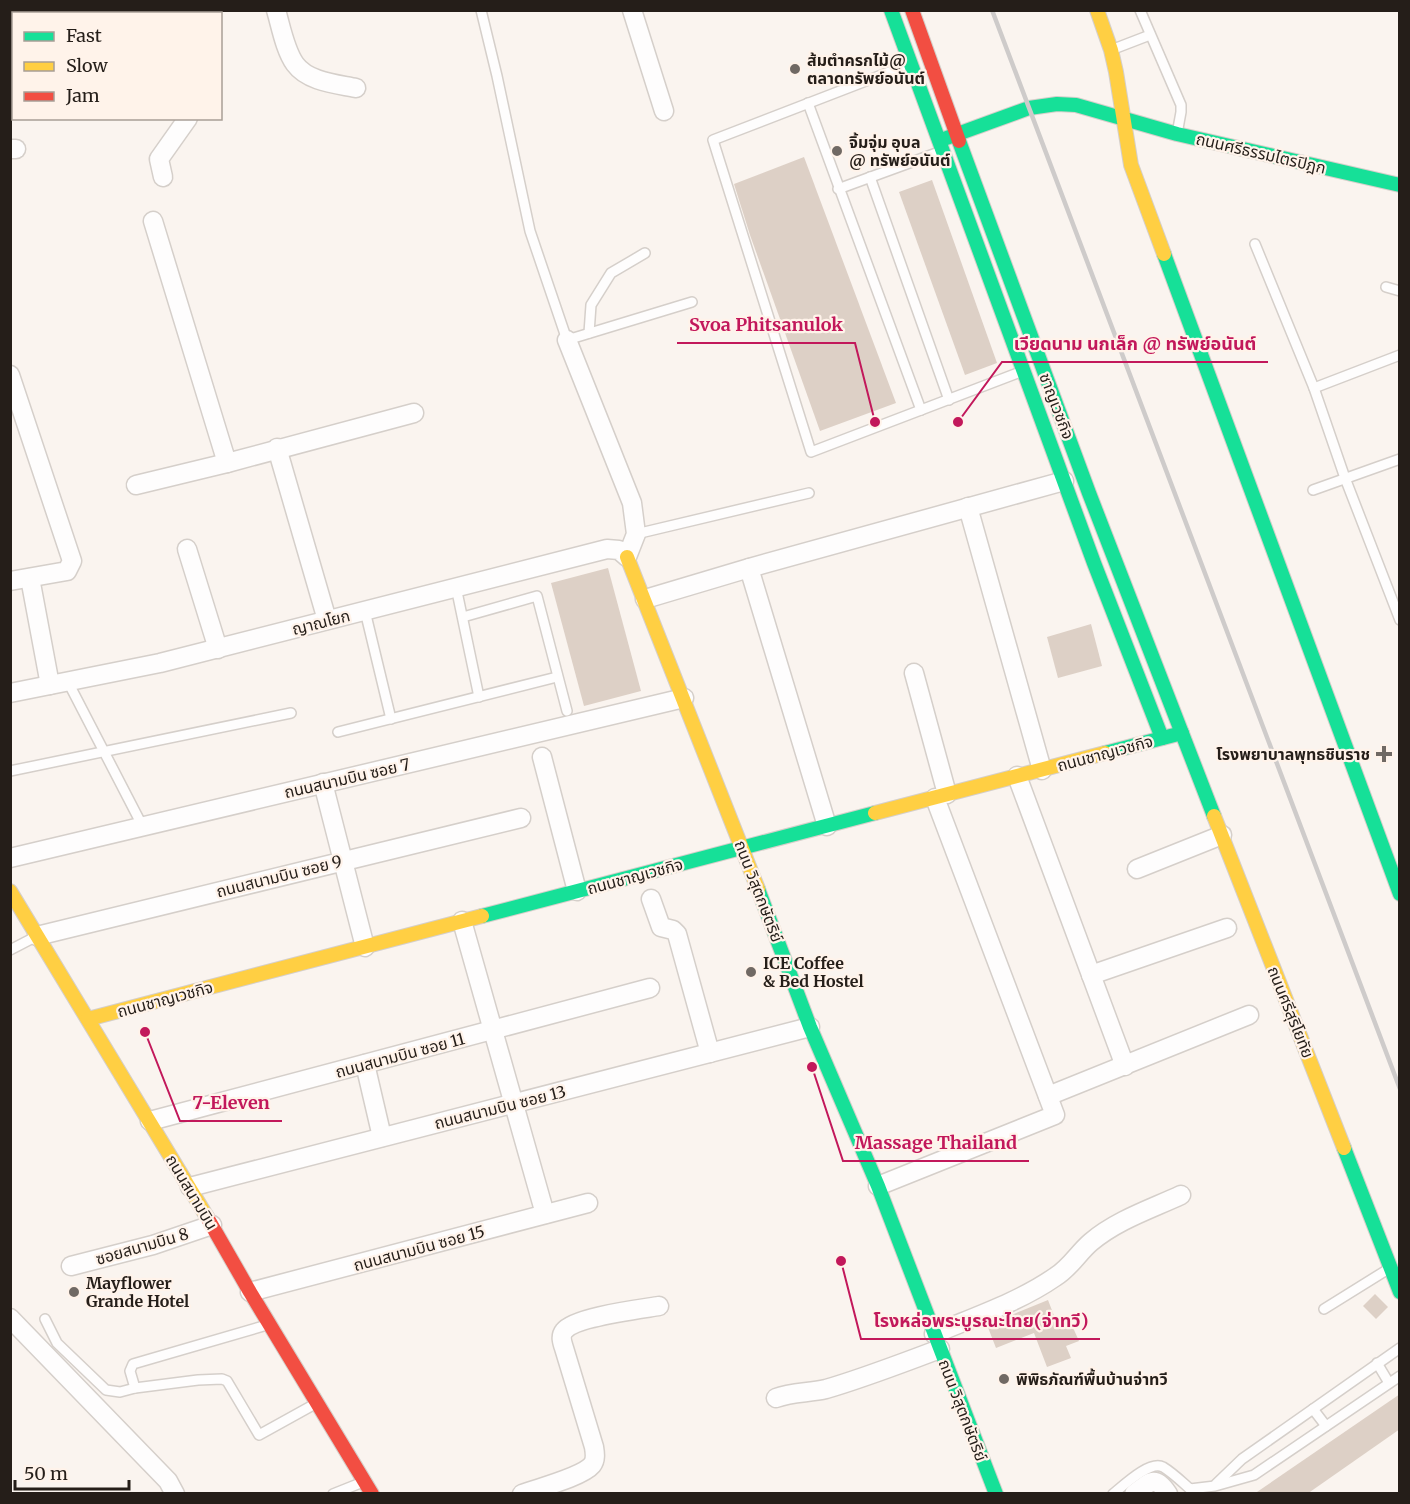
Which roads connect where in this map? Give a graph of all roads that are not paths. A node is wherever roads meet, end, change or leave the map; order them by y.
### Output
1 (276, 10) edge
2 (481, 10) edge
3 (632, 10) edge
4 (891, 10) edge
5 (912, 10) edge
6 (1097, 10) edge
7 (1140, 10) edge
8 (1150, 35) junction
9 (1111, 50) junction
10 (910, 64) junction
11 (356, 88) dead end
12 (808, 103) junction
13 (664, 111) dead end
14 (1123, 118) junction
15 (187, 120) edge
16 (955, 134) junction
17 (1176, 134) junction
18 (940, 146) junction
19 (163, 177) dead end
20 (870, 177) junction
21 (1400, 185) edge
22 (838, 189) junction
23 (153, 221) dead end
24 (1255, 244) dead end
25 (645, 254) dead end
26 (1386, 287) dead end
27 (1400, 291) edge
28 (692, 302) dead end
29 (590, 333) junction
30 (567, 340) junction
31 (1400, 355) edge
32 (1023, 371) junction
33 (10, 375) edge
34 (1314, 388) junction
35 (949, 400) junction
36 (921, 411) junction
37 (414, 413) dead end
38 (18, 425) edge
39 (277, 448) junction
40 (1400, 459) edge
41 (227, 463) junction
42 (1345, 478) junction
43 (1064, 481) junction
44 (136, 485) dead end
45 (1313, 490) dead end
46 (808, 493) dead end
47 (968, 507) junction
48 (636, 534) junction
49 (187, 549) dead end
50 (627, 557) junction
51 (749, 568) junction
52 (30, 578) junction
53 (10, 581) edge
54 (456, 587) junction
55 (645, 599) junction
56 (366, 611) junction
57 (463, 617) junction
58 (327, 620) junction
59 (1400, 620) edge
60 (218, 649) junction
61 (914, 673) dead end
62 (557, 677) junction
63 (59, 683) junction
64 (10, 693) edge
65 (480, 697) junction
66 (684, 698) junction
67 (567, 711) dead end
68 (291, 713) dead end
69 (391, 719) junction
70 (338, 732) dead end
71 (1182, 733) junction
72 (1162, 738) junction
73 (104, 752) junction
74 (542, 757) dead end
75 (1042, 770) junction
76 (10, 771) edge
77 (1017, 776) junction
78 (323, 783) junction
79 (941, 796) junction
80 (521, 818) dead end
81 (827, 826) junction
82 (143, 827) junction
83 (1222, 836) junction
84 (742, 848) junction
85 (10, 858) edge
86 (343, 860) junction
87 (1137, 869) dead end
88 (10, 891) edge
89 (577, 891) junction
90 (1400, 894) edge
91 (651, 899) dead end
92 (462, 921) junction
93 (1227, 928) dead end
94 (37, 936) junction
95 (365, 947) junction
96 (10, 950) edge
97 (1091, 975) junction
98 (650, 988) dead end
99 (1249, 1015) dead end
100 (88, 1019) junction
101 (810, 1027) junction
102 (492, 1030) junction
103 (710, 1053) junction
104 (365, 1064) junction
105 (1125, 1066) junction
106 (1048, 1096) junction
107 (513, 1103) junction
108 (150, 1121) junction
109 (382, 1137) junction
110 (878, 1186) junction
111 (190, 1187) junction
112 (1181, 1195) dead end
113 (588, 1203) dead end
114 (545, 1214) junction
115 (212, 1225) junction
116 (71, 1266) dead end
117 (1390, 1268) junction
118 (250, 1292) junction
119 (1400, 1292) edge
120 (659, 1306) dead end
121 (1324, 1309) dead end
122 (10, 1318) edge
123 (45, 1319) dead end
124 (269, 1324) junction
125 (937, 1342) junction
126 (1400, 1348) edge
127 (1377, 1363) junction
128 (1400, 1376) edge
129 (1389, 1383) junction
130 (135, 1388) junction
131 (776, 1398) dead end
132 (317, 1403) junction
133 (1313, 1409) junction
134 (1326, 1426) junction
135 (360, 1483) junction
136 (1215, 1486) junction
137 (175, 1494) edge
138 (333, 1494) edge
139 (348, 1494) edge
140 (372, 1494) edge
141 (522, 1494) edge
142 (996, 1494) edge
143 (1113, 1494) edge
144 (1134, 1494) edge
145 (1168, 1494) edge

1 - 11 street
2 - 30 lane
3 - 13 street
4 - 10 street
5 - 16 street, ชาญเวชกิจ
6 - 9 street
7 - 8 lane
8 - 9 lane
8 - 17 lane
9 - 14 street
10 - 12 lane
10 - 18 street
12 - 22 lane
12 - 36 lane
14 - 16 street, ถนนศรีธรรมไตรปิฎก
14 - 17 street, ถนนศรีธรรมไตรปิฎก
14 - 90 street
15 - 19 street
16 - 18 street, ถนนศรีธรรมไตรปิฎก
16 - 71 street, ชาญเวชกิจ
17 - 21 street, ถนนศรีธรรมไตรปิฎก
18 - 20 lane
18 - 32 street
20 - 22 lane
20 - 35 lane
22 - 36 lane
23 - 41 street
24 - 34 lane
25 - 29 lane
26 - 27 lane
28 - 29 lane
29 - 30 lane
30 - 48 street
31 - 34 lane
32 - 35 lane
32 - 43 street
33 - 38 street
34 - 42 lane
35 - 36 lane
37 - 39 street
38 - 52 street
39 - 41 street
39 - 58 street
40 - 42 lane
41 - 44 street
42 - 45 lane
42 - 59 lane
43 - 47 street
43 - 72 street
46 - 48 lane
47 - 51 street
47 - 75 street
48 - 50 street
49 - 60 street
50 - 54 street, ญาณโยก
50 - 55 street, ถนน วิสุตกษัตริย์
51 - 55 street
51 - 81 street
52 - 53 street
52 - 63 street
54 - 56 street, ญาณโยก
54 - 57 lane
55 - 66 street, ถนน วิสุตกษัตริย์
56 - 58 street, ญาณโยก
56 - 69 lane
57 - 62 lane
57 - 65 lane
58 - 60 street, ญาณโยก
60 - 63 street, ญาณโยก
61 - 79 street
62 - 65 lane
62 - 67 lane
63 - 64 street, ญาณโยก
63 - 73 lane
65 - 69 lane
66 - 78 street, ถนนสนามบิน ซอย 7
66 - 84 street, ถนน วิสุตกษัตริย์
68 - 73 lane
69 - 70 lane
71 - 72 street, ถนนชาญเวชกิจ
71 - 83 street, ถนนศรีสุริโยทัย
72 - 75 street, ถนนชาญเวชกิจ
73 - 76 lane
73 - 82 lane
74 - 89 street
75 - 77 street, ถนนชาญเวชกิจ
77 - 79 street, ถนนชาญเวชกิจ
77 - 97 street
78 - 82 street, ถนนสนามบิน ซอย 7
78 - 86 street
79 - 81 street, ถนนชาญเวชกิจ
79 - 106 street
80 - 86 street, ถนนสนามบิน ซอย 9
81 - 84 street, ถนนชาญเวชกิจ
82 - 85 street, ถนนสนามบิน ซอย 7
83 - 87 street
83 - 117 street, ถนนศรีสุริโยทัย
84 - 89 street, ถนนชาญเวชกิจ
84 - 101 street, ถนน วิสุตกษัตริย์
86 - 94 street, ถนนสนามบิน ซอย 9
86 - 95 street
88 - 94 street, ถนนสนามบิน
89 - 92 street, ถนนชาญเวชกิจ
91 - 103 street
92 - 95 street, ถนนชาญเวชกิจ
92 - 102 street
93 - 97 street
94 - 96 lane
94 - 100 street, ถนนสนามบิน
95 - 100 street, ถนนชาญเวชกิจ
97 - 105 street
98 - 102 street, ถนนสนามบิน ซอย 11
99 - 105 street
100 - 108 street, ถนนสนามบิน
101 - 103 street, ถนนสนามบิน ซอย 13
101 - 110 street, ถนน วิสุตกษัตริย์
102 - 104 street, ถนนสนามบิน ซอย 11
102 - 107 street
103 - 107 street, ถนนสนามบิน ซอย 13
104 - 108 street, ถนนสนามบิน ซอย 11
104 - 109 street
105 - 106 street
106 - 110 street
107 - 109 street, ถนนสนามบิน ซอย 13
107 - 114 street
108 - 111 street, ถนนสนามบิน
109 - 111 street, ถนนสนามบิน ซอย 13
110 - 125 street, ถนน วิสุตกษัตริย์
111 - 115 street, ถนนสนามบิน
112 - 125 street
113 - 114 street, ถนนสนามบิน ซอย 15
114 - 118 street, ถนนสนามบิน ซอย 15
115 - 116 street, ซอยสนามบิน 8
115 - 118 street, ถนนสนามบิน
117 - 119 street, ถนนศรีสุริโยทัย
117 - 121 lane
118 - 124 street, ถนนสนามบิน
120 - 141 street
122 - 137 street
123 - 130 lane
124 - 130 lane
124 - 132 street, ถนนสนามบิน
125 - 131 street
125 - 142 street, ถนน วิสุตกษัตริย์
126 - 127 lane
127 - 129 lane
127 - 133 lane
128 - 129 lane
129 - 134 lane
130 - 132 lane
132 - 135 street, ถนนสนามบิน
133 - 134 lane
133 - 136 lane
134 - 136 lane
135 - 138 lane
135 - 139 lane
135 - 140 street, ถนนสนามบิน
136 - 143 lane
144 - 145 street

